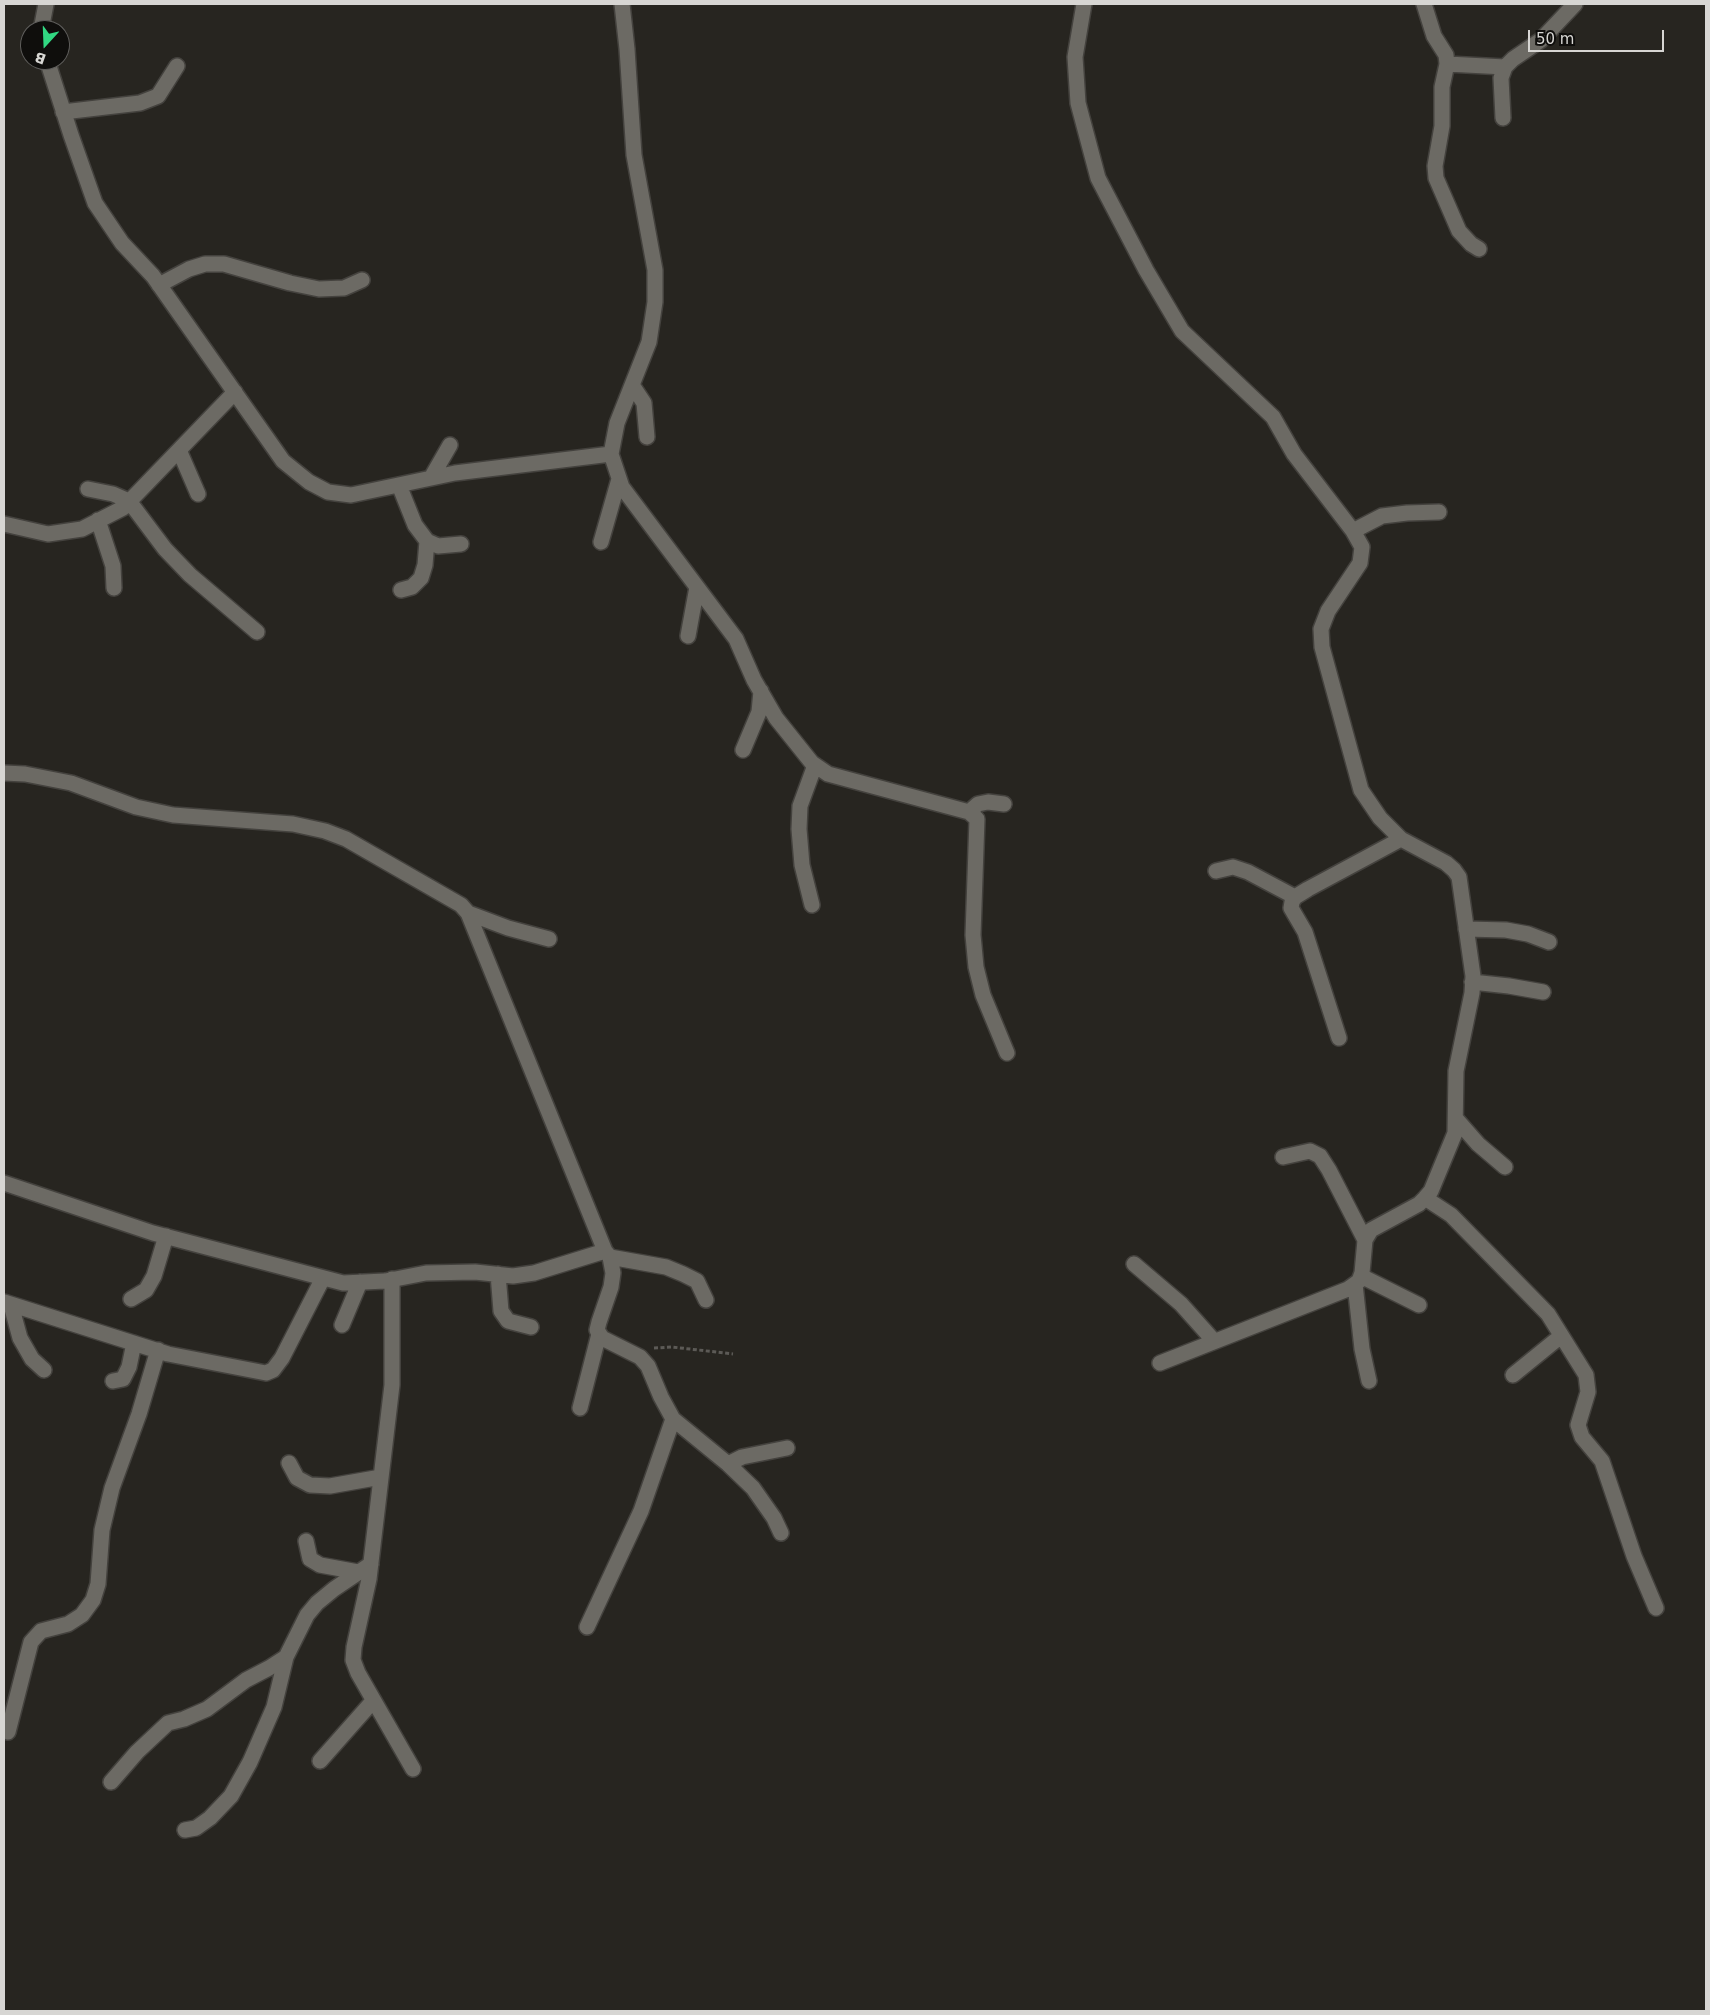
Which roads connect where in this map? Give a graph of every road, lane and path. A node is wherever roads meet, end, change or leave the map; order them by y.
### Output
1 (46, 4) edge
2 (622, 4) edge
3 (1084, 4) edge
4 (1424, 4) edge
5 (1575, 4) edge
6 (43, 20) edge
7 (1447, 64) junction
8 (177, 66) dead end
9 (1505, 67) junction
10 (50, 70) edge
11 (64, 112) junction
12 (1503, 118) dead end
13 (1479, 249) dead end
14 (362, 280) dead end
15 (159, 285) junction
16 (632, 385) junction
17 (235, 392) junction
18 (647, 437) dead end
19 (450, 445) dead end
20 (179, 450) junction
21 (611, 454) junction
22 (431, 478) junction
23 (619, 479) junction
24 (399, 485) junction
25 (88, 489) dead end
26 (198, 494) dead end
27 (129, 501) junction
28 (1439, 512) dead end
29 (98, 520) junction
30 (4, 524) edge
31 (1354, 531) junction
32 (427, 541) junction
33 (601, 542) dead end
34 (461, 544) dead end
35 (697, 587) junction
36 (114, 588) dead end
37 (401, 590) dead end
38 (257, 632) dead end
39 (688, 636) dead end
40 (761, 691) junction
41 (743, 750) dead end
42 (815, 765) junction
43 (4, 773) edge
44 (1004, 804) dead end
45 (969, 812) junction
46 (1401, 839) junction
47 (1216, 871) dead end
48 (1295, 898) junction
49 (812, 905) dead end
50 (468, 913) junction
51 (1466, 929) junction
52 (549, 939) dead end
53 (1549, 942) dead end
54 (1472, 982) junction
55 (1543, 992) dead end
56 (1339, 1038) dead end
57 (1007, 1053) dead end
58 (1457, 1120) junction
59 (1283, 1157) dead end
60 (1505, 1167) dead end
61 (4, 1183) edge
62 (1425, 1198) junction
63 (166, 1236) junction
64 (1365, 1240) junction
65 (607, 1254) junction
66 (1134, 1264) dead end
67 (498, 1274) junction
68 (323, 1278) junction
69 (392, 1279) junction
70 (1358, 1280) junction
71 (360, 1282) junction
72 (131, 1299) dead end
73 (706, 1300) dead end
74 (7, 1303) edge
75 (1419, 1305) dead end
76 (342, 1325) dead end
77 (531, 1327) dead end
78 (599, 1334) junction
79 (1561, 1336) junction
80 (1214, 1342) junction
81 (134, 1343) junction
82 (158, 1350) junction
83 (630, 1352) junction
84 (733, 1354) dead end
85 (1160, 1363) dead end
86 (44, 1370) dead end
87 (1513, 1375) dead end
88 (113, 1381) dead end
89 (1369, 1382) dead end
90 (580, 1408) dead end
91 (673, 1419) junction
92 (787, 1448) dead end
93 (289, 1463) dead end
94 (728, 1464) junction
95 (381, 1478) junction
96 (781, 1533) dead end
97 (306, 1541) dead end
98 (365, 1568) junction
99 (1656, 1608) dead end
100 (587, 1627) dead end
101 (286, 1657) junction
102 (373, 1701) junction
103 (8, 1732) dead end
104 (320, 1761) dead end
105 (413, 1769) dead end
106 (110, 1782) dead end
107 (185, 1830) dead end

1 - 6 street
2 - 16 street
3 - 31 street
4 - 7 street
5 - 9 street
7 - 9 street
7 - 13 street
8 - 11 street
9 - 12 street
10 - 11 street
11 - 15 street
14 - 15 street
15 - 17 street
16 - 18 street
16 - 21 street
17 - 20 street
17 - 24 street
19 - 22 street
20 - 26 street
20 - 27 street
21 - 22 street
21 - 23 street
22 - 24 street
23 - 33 street
23 - 35 street
24 - 32 street
25 - 27 street
27 - 29 street
27 - 38 street
28 - 31 street
29 - 30 street
29 - 36 street
31 - 46 street
32 - 34 street
32 - 37 street
35 - 39 street
35 - 40 street
40 - 41 street
40 - 42 street
42 - 45 street
42 - 49 street
43 - 50 street
44 - 45 street
45 - 57 street
46 - 48 street
46 - 51 street
47 - 48 street
48 - 56 street
50 - 52 street
50 - 65 street
51 - 53 street
51 - 54 street
54 - 55 street
54 - 58 street
58 - 60 street
58 - 62 street
59 - 64 street
61 - 63 street
62 - 64 street
62 - 79 street
63 - 68 street
63 - 72 street
64 - 70 street
65 - 67 street
65 - 73 street
65 - 78 street
66 - 80 street
67 - 69 street
67 - 77 street
68 - 71 street
68 - 82 street
69 - 71 street
69 - 95 street
70 - 75 street
70 - 80 street
70 - 89 street
71 - 76 street
74 - 81 street
74 - 86 street
78 - 83 street
78 - 90 street
79 - 87 street
79 - 99 street
80 - 85 street
81 - 82 street
81 - 88 street
82 - 103 street
83 - 84 path
83 - 91 street
91 - 94 street
91 - 100 street
92 - 94 street
93 - 95 street
94 - 96 street
95 - 98 street
97 - 98 street
98 - 101 street
98 - 102 street
101 - 106 street
101 - 107 street
102 - 104 street
102 - 105 street

